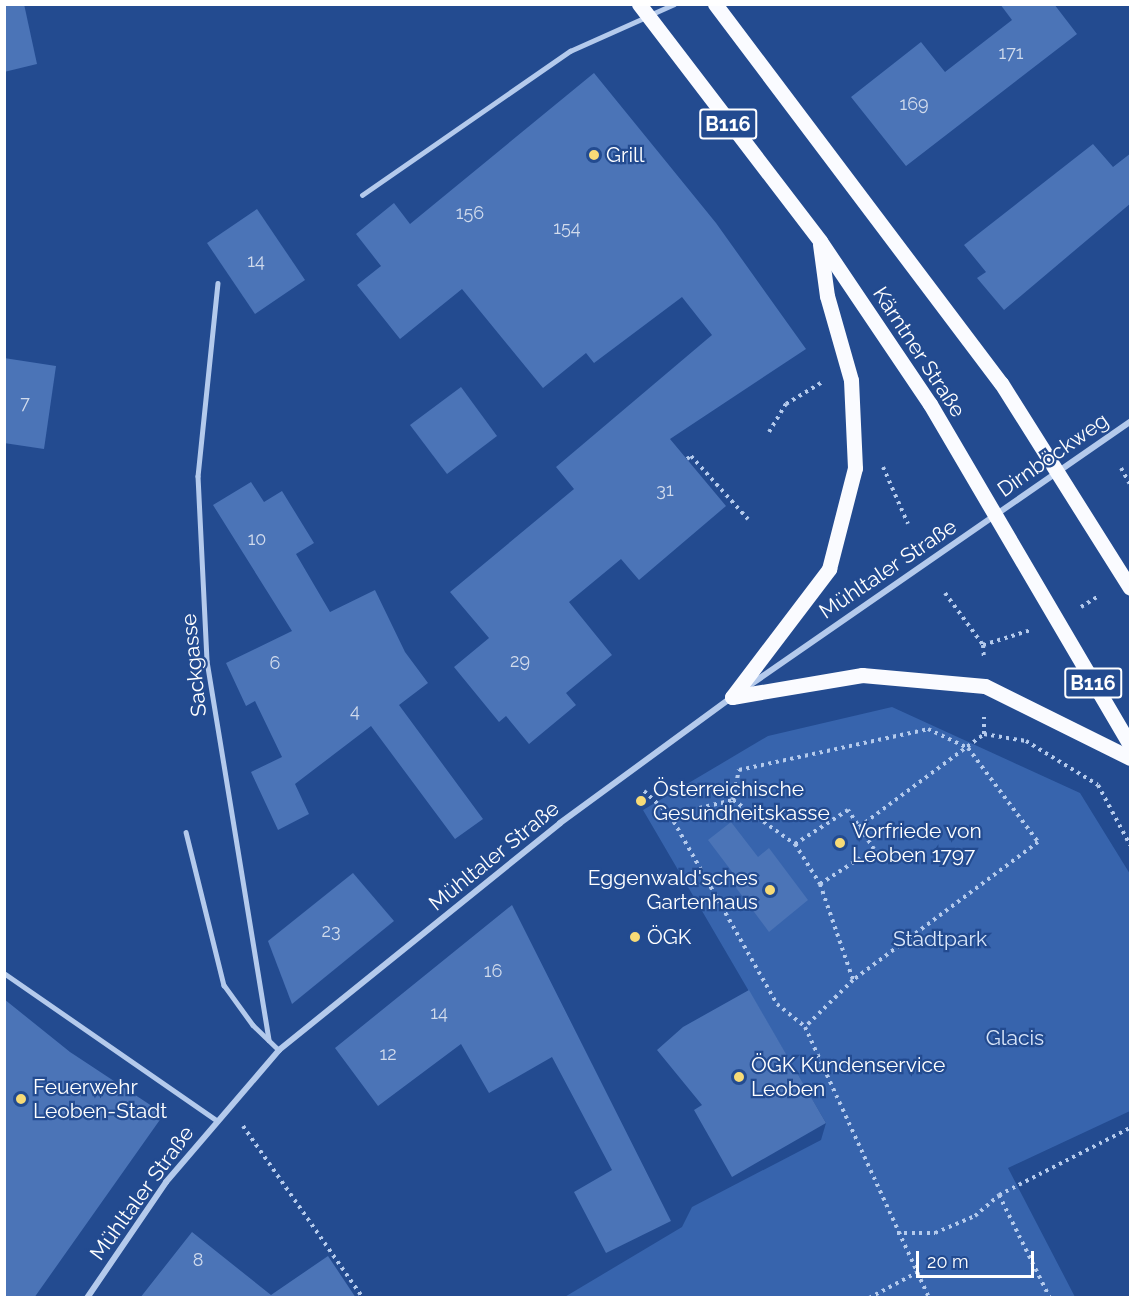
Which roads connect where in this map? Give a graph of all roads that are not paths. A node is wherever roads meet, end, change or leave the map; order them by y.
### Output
1 (674, 4) edge
2 (715, 4) edge
3 (644, 10) edge
4 (362, 195) dead end
5 (820, 241) junction
6 (218, 283) dead end
7 (1131, 422) edge
8 (1058, 472) junction
9 (994, 516) junction
10 (1131, 588) edge
11 (732, 697) junction
12 (1131, 744) edge
13 (1131, 758) edge
14 (186, 832) dead end
15 (4, 973) edge
16 (268, 1040) junction
17 (279, 1050) junction
18 (216, 1120) junction
19 (87, 1298) edge

1 - 3 lane
2 - 8 main road, Kärntner Straße / B116
3 - 4 lane
3 - 5 main road, Kärntner Straße / B116
5 - 9 main road, Kärntner Straße / B116
5 - 11 main road
6 - 16 lane, Sackgasse
7 - 8 street, Dirnböckweg
8 - 9 street, Dirnböckweg
8 - 10 main road, Kärntner Straße / B116
9 - 11 street, Mühltaler Straße
9 - 12 main road, Kärntner Straße / B116
11 - 13 main road
11 - 17 street, Mühltaler Straße
14 - 16 lane
15 - 18 lane
16 - 17 lane
17 - 18 street, Mühltaler Straße
18 - 19 street, Mühltaler Straße

